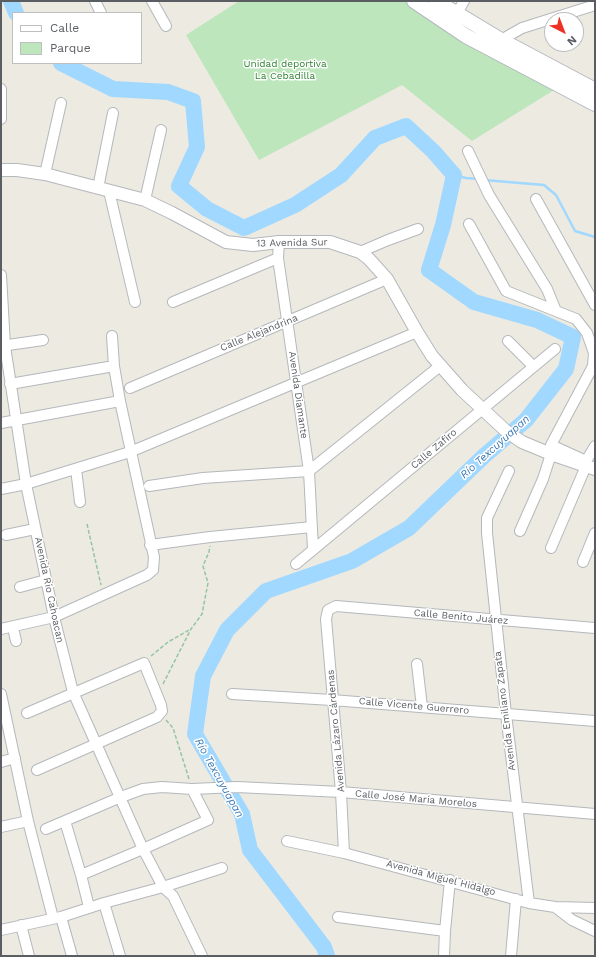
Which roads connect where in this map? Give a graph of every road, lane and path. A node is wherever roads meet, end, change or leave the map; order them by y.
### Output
1 (95, 1) edge
2 (152, 1) edge
3 (414, 1) edge
4 (436, 1) edge
5 (464, 1) edge
6 (595, 5) edge
7 (100, 12) edge
8 (456, 14) junction
9 (166, 26) dead end
10 (501, 40) junction
11 (1, 88) edge
12 (594, 88) edge
13 (61, 103) dead end
14 (595, 104) edge
15 (113, 113) dead end
16 (1, 115) edge
17 (1, 119) edge
18 (161, 130) dead end
19 (468, 151) dead end
20 (1, 170) edge
21 (45, 174) junction
22 (104, 190) junction
23 (536, 199) dead end
24 (145, 200) junction
25 (469, 224) dead end
26 (418, 229) dead end
27 (279, 242) junction
28 (360, 252) junction
29 (278, 258) junction
30 (1, 275) edge
31 (388, 279) junction
32 (135, 302) dead end
33 (173, 302) dead end
34 (595, 305) edge
35 (556, 311) junction
36 (288, 321) junction
37 (416, 332) junction
38 (112, 336) dead end
39 (43, 340) dead end
40 (508, 341) dead end
41 (3, 346) edge
42 (555, 349) dead end
43 (114, 366) junction
44 (440, 366) junction
45 (533, 366) junction
46 (10, 384) junction
47 (297, 384) junction
48 (130, 388) dead end
49 (120, 401) junction
50 (482, 409) junction
51 (16, 420) junction
52 (1, 423) edge
53 (595, 446) edge
54 (551, 450) junction
55 (130, 452) junction
56 (589, 465) edge
57 (76, 469) junction
58 (309, 471) junction
59 (509, 471) dead end
60 (26, 484) junction
61 (149, 486) dead end
62 (1, 489) edge
63 (80, 502) dead end
64 (87, 524) dead end
65 (312, 527) junction
66 (35, 529) junction
67 (520, 531) dead end
68 (595, 533) edge
69 (6, 535) dead end
70 (210, 536) junction
71 (150, 545) junction
72 (313, 548) junction
73 (551, 548) dead end
74 (583, 562) dead end
75 (296, 564) dead end
76 (46, 580) junction
77 (20, 587) dead end
78 (103, 595) junction
79 (328, 610) joint
80 (54, 617) junction
81 (495, 620) junction
82 (13, 628) junction
83 (595, 628) edge
84 (1, 629) edge
85 (191, 629) junction
86 (16, 641) dead end
87 (144, 663) junction
88 (417, 664) dead end
89 (73, 692) junction
90 (232, 694) dead end
91 (1, 695) edge
92 (158, 695) junction
93 (332, 700) junction
94 (422, 707) junction
95 (162, 711) junction
96 (27, 713) dead end
97 (506, 714) junction
98 (595, 721) edge
99 (97, 745) junction
100 (15, 758) junction
101 (1, 762) edge
102 (37, 770) dead end
103 (192, 789) junction
104 (341, 792) junction
105 (121, 797) junction
106 (517, 808) junction
107 (595, 814) edge
108 (28, 821) junction
109 (66, 822) junction
110 (1, 827) edge
111 (46, 829) dead end
112 (287, 841) dead end
113 (143, 849) junction
114 (344, 853) junction
115 (222, 868) dead end
116 (82, 875) junction
117 (450, 880) junction
118 (163, 887) junction
119 (516, 899) junction
120 (104, 903) junction
121 (529, 903) junction
122 (89, 907) junction
123 (555, 907) junction
124 (595, 908) edge
125 (57, 917) junction
126 (338, 917) dead end
127 (21, 925) junction
128 (1, 930) edge
129 (445, 931) junction
130 (595, 931) edge
131 (29, 956) edge
132 (72, 956) edge
133 (120, 956) edge
134 (202, 956) edge
135 (444, 956) edge
136 (511, 956) edge

1 - 7 street
2 - 9 street
3 - 14 main road
4 - 8 main road
5 - 8 street
6 - 10 street
8 - 10 main road
10 - 12 main road
11 - 16 street
13 - 21 street
15 - 22 street
16 - 17 street
18 - 24 street
19 - 35 street
20 - 21 street, 13 Avenida Sur
21 - 22 street, 13 Avenida Sur
22 - 24 street, 13 Avenida Sur
22 - 32 street
23 - 34 street
24 - 27 street, 13 Avenida Sur
25 - 35 street
26 - 28 street
27 - 28 street, 13 Avenida Sur
27 - 29 street, Avenida Diamante
28 - 31 street, 13 Avenida Sur
29 - 33 street
29 - 36 street, Avenida Diamante
30 - 41 street, Avenida Río Cahoacan
31 - 36 street, Calle Alejandrina
31 - 37 street, 13 Avenida Sur
35 - 54 street
36 - 47 street, Avenida Diamante
36 - 48 street, Calle Alejandrina
37 - 44 street, 13 Avenida Sur
37 - 47 street
38 - 43 street
39 - 41 street
40 - 45 street
41 - 46 street, Avenida Río Cahoacan
42 - 45 street, Calle Zafiro
43 - 46 street
43 - 49 street
44 - 50 street, 13 Avenida Sur
44 - 58 street
45 - 50 street, Calle Zafiro
46 - 51 street, Avenida Río Cahoacan
47 - 55 street
47 - 58 street, Avenida Diamante
49 - 51 street
49 - 55 street
50 - 54 street, 13 Avenida Sur
50 - 72 street, Calle Zafiro
51 - 52 street
51 - 60 street, Avenida Río Cahoacan
53 - 56 street
54 - 56 street, 13 Avenida Sur
54 - 67 street
55 - 57 street
55 - 71 street
56 - 73 street
57 - 60 street
57 - 63 street
58 - 61 street
58 - 65 street, Avenida Diamante
59 - 81 street, Avenida Emiliano Zapata
60 - 62 street
60 - 66 street, Avenida Río Cahoacan
64 - 78 path
65 - 70 street
65 - 72 street, Avenida Diamante
66 - 69 street
66 - 76 street, Avenida Río Cahoacan
68 - 74 street
70 - 71 street
70 - 85 path
71 - 78 street
72 - 75 street, Calle Zafiro
76 - 77 street
76 - 80 street, Avenida Río Cahoacan
78 - 80 street
79 - 81 street, Calle Benito Juárez
79 - 93 street, Avenida Lázaro Cárdenas
80 - 82 street
80 - 89 street, Avenida Río Cahoacan
81 - 83 street, Calle Benito Juárez
81 - 97 street, Avenida Emiliano Zapata
82 - 84 street
82 - 86 street
85 - 87 path
85 - 92 path
87 - 89 street
87 - 92 street
88 - 94 street
89 - 96 street
89 - 99 street, Avenida Río Cahoacan
90 - 93 street, Calle Vicente Guerrero
91 - 100 street
92 - 95 street
93 - 94 street, Calle Vicente Guerrero
93 - 104 street, Avenida Lázaro Cárdenas
94 - 97 street, Calle Vicente Guerrero
95 - 99 street
95 - 103 path
97 - 98 street, Calle Vicente Guerrero
97 - 106 street, Avenida Emiliano Zapata
99 - 102 street
99 - 105 street, Avenida Río Cahoacan
100 - 101 street
100 - 108 street
103 - 104 street, Calle José María Morelos
103 - 105 street, Calle José María Morelos
103 - 113 street
104 - 106 street, Calle José María Morelos
104 - 114 street, Avenida Lázaro Cárdenas
105 - 109 street, Calle José María Morelos
105 - 113 street, Avenida Río Cahoacan
106 - 107 street, Calle José María Morelos
106 - 121 street, Avenida Emiliano Zapata
108 - 110 street
108 - 125 street
109 - 111 street, Calle José María Morelos
109 - 116 street
112 - 114 street, Avenida Miguel Hidalgo
113 - 116 street
113 - 118 street, Avenida Río Cahoacan
114 - 117 street, Avenida Miguel Hidalgo
115 - 118 street
116 - 122 street
117 - 119 street, Avenida Miguel Hidalgo
117 - 129 street
118 - 120 street
118 - 134 street, Avenida Río Cahoacan
119 - 121 street, Avenida Miguel Hidalgo
119 - 136 street
120 - 122 street
120 - 133 street
121 - 123 street, Avenida Miguel Hidalgo
122 - 125 street
123 - 124 street, Avenida Miguel Hidalgo
123 - 130 street
125 - 127 street
125 - 132 street
126 - 129 street
127 - 128 street
127 - 131 street
129 - 135 street

